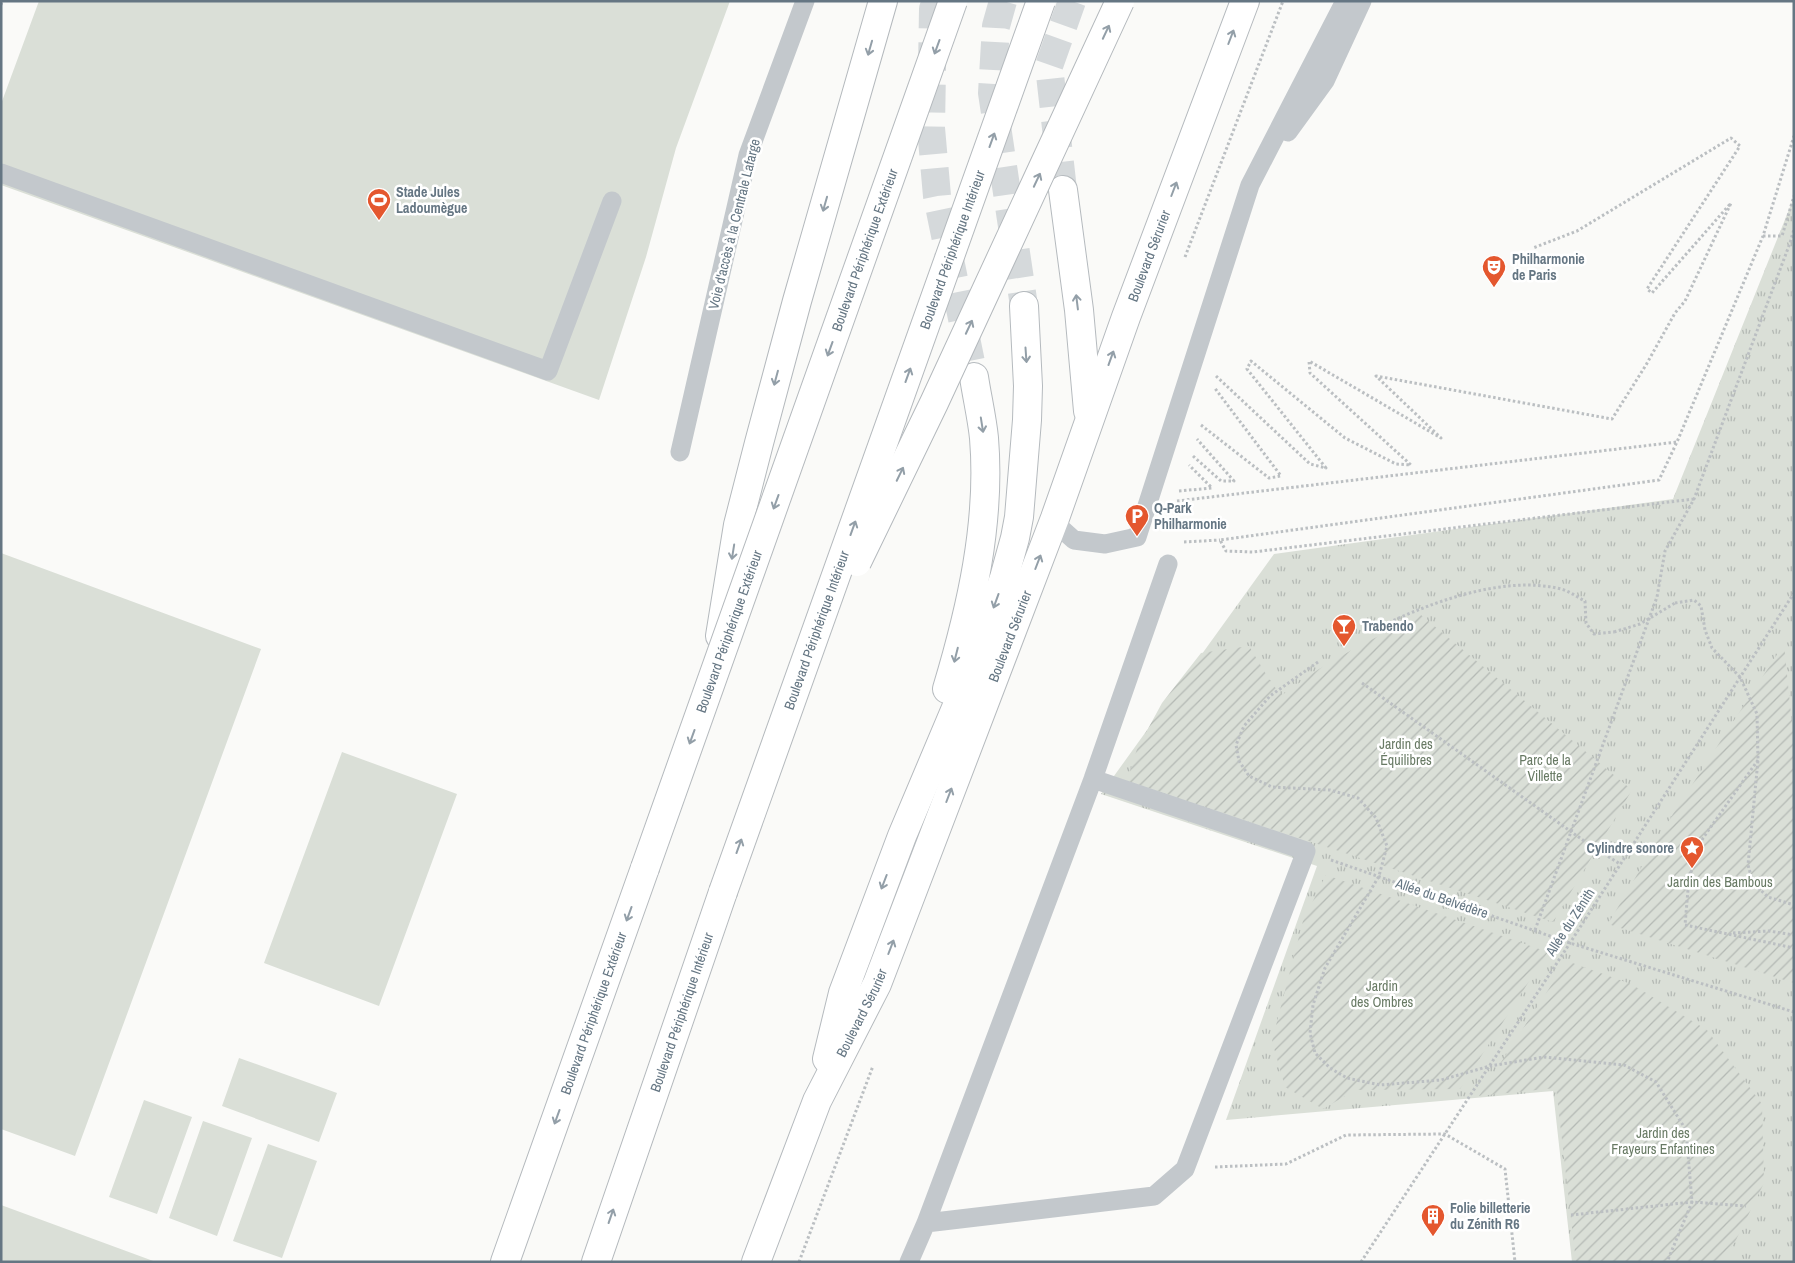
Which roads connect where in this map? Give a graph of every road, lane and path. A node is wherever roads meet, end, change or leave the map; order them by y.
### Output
1 (805, 1) edge
2 (883, 1) edge
3 (954, 1) edge
4 (1041, 1) edge
5 (1120, 1) edge
6 (1245, 1) edge
7 (1345, 1) edge
8 (1362, 1) edge
9 (1794, 136) edge
10 (1, 173) edge
11 (1250, 185) junction
12 (1063, 190) tunnel mouth
13 (1794, 196) edge
14 (612, 201) dead end
15 (1794, 229) edge
16 (1763, 236) junction
17 (1533, 248) dead end
18 (1024, 306) tunnel mouth
19 (974, 377) tunnel mouth
20 (1213, 379) dead end
21 (1212, 384) dead end
22 (1089, 420) junction
23 (1196, 421) dead end
24 (1193, 434) dead end
25 (1677, 442) junction
26 (680, 452) dead end
27 (1192, 455) dead end
28 (1182, 459) dead end
29 (1170, 492) dead end
30 (1694, 499) junction
31 (1169, 502) dead end
32 (1054, 522) junction
33 (1168, 564) dead end
34 (1794, 593) edge
35 (1371, 631) dead end
36 (1318, 662) dead end
37 (1740, 677) junction
38 (713, 678) junction
39 (1362, 683) dead end
40 (795, 691) junction
41 (1758, 760) junction
42 (1092, 779) junction
43 (902, 836) junction
44 (1306, 851) junction
45 (1620, 864) junction
46 (1379, 876) junction
47 (1794, 905) edge
48 (1534, 930) junction
49 (1727, 934) junction
50 (1794, 935) edge
51 (1570, 943) junction
52 (1794, 948) edge
53 (1794, 1012) edge
54 (1490, 1066) junction
55 (817, 1101) junction
56 (1445, 1134) junction
57 (1185, 1169) junction
58 (1692, 1202) junction
59 (1746, 1206) dead end
60 (1571, 1215) dead end
61 (926, 1223) junction
62 (505, 1262) edge
63 (596, 1262) edge
64 (756, 1262) edge
65 (909, 1262) edge
66 (1361, 1262) edge
67 (1514, 1262) edge
68 (1667, 1262) edge

1 - 26 lane, Voie d'accès à la Centrale Lafarge
2 -> 38 main road, bridge
3 -> 38 main road, Boulevard Périphérique Extérieur, bridge
40 -> 4 main road, Boulevard Périphérique Intérieur, bridge
40 -> 5 main road, bridge
22 -> 6 main road, Boulevard Sérurier
7 - 11 lane
8 - 11 lane
9 - 16 path
10 - 14 lane
11 - 32 lane
22 -> 12 main road
13 - 16 path
15 - 30 path
16 - 25 path
17 - 20 path
18 -> 43 main road
19 -> 43 main road
21 - 23 path
22 - 32 main road, Boulevard Sérurier
24 - 27 path
25 - 30 path
25 - 31 path
28 - 29 path
30 - 48 path
55 -> 32 main road, Boulevard Sérurier
33 - 42 lane
34 - 37 path, Allée du Zénith
35 - 37 path, bridge
36 - 46 path
37 - 41 path
37 - 45 path, Allée du Zénith
38 -> 62 main road, Boulevard Périphérique Extérieur, bridge
39 - 45 path, bridge
63 -> 40 main road, Boulevard Périphérique Intérieur, bridge
41 - 47 path
41 - 49 path
42 - 44 lane
42 - 61 lane
43 -> 55 main road
44 - 46 path, Allée du Belvédère
44 - 57 lane
45 - 51 path, Allée du Zénith
46 - 48 path, Allée du Belvédère
46 - 54 path
48 - 51 path, Allée du Belvédère
49 - 50 path
49 - 52 path
51 - 53 path, Allée du Belvédère
51 - 54 path, Allée du Zénith
54 - 56 path, Allée du Zénith
54 - 58 path
55 - 64 main road, Boulevard Sérurier
56 - 57 path
56 - 66 path, Allée du Zénith
56 - 67 path
57 - 61 lane
58 - 59 path
58 - 60 path
58 - 68 path
61 - 65 lane

